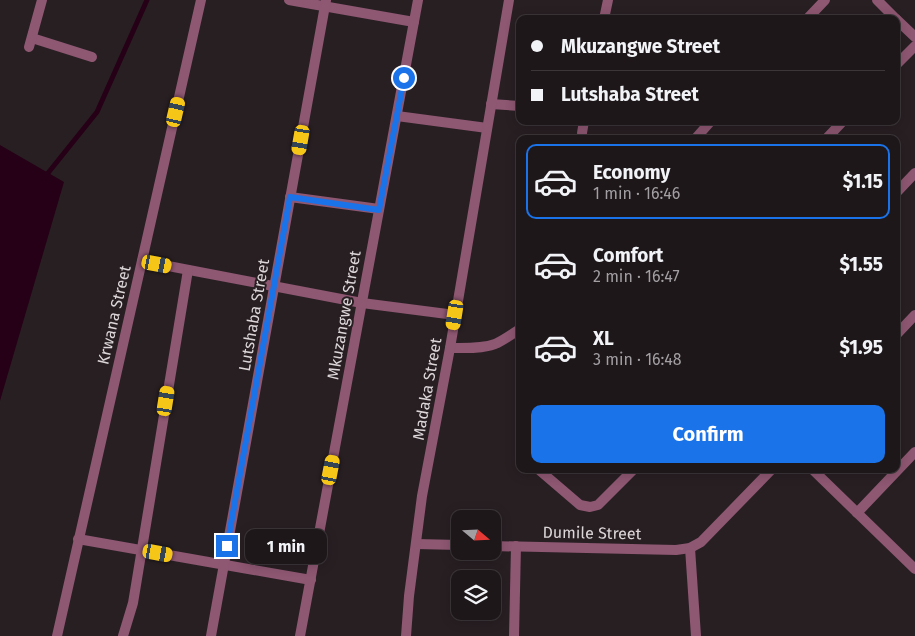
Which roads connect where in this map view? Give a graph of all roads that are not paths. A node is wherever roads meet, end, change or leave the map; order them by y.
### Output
1 (42, 0) edge
2 (201, 0) edge
3 (289, 0) edge
4 (418, 0) edge
5 (509, 0) edge
6 (608, 0) edge
7 (825, 0) edge
8 (877, 0) edge
9 (326, 3) edge
10 (607, 15) edge
11 (811, 15) edge
12 (892, 15) edge
13 (414, 22) junction
14 (900, 23) edge
15 (915, 37) edge
16 (915, 46) edge
17 (92, 57) dead end
18 (900, 61) edge
19 (491, 104) junction
20 (516, 106) edge
21 (396, 116) junction
22 (583, 125) edge
23 (707, 125) edge
24 (838, 125) edge
25 (487, 128) junction
26 (582, 133) dead end
27 (699, 135) edge
28 (830, 135) edge
29 (915, 173) edge
30 (900, 189) edge
31 (290, 197) junction
32 (379, 210) junction
33 (142, 261) junction
34 (188, 270) junction
35 (274, 286) junction
36 (362, 303) junction
37 (915, 314) edge
38 (455, 315) junction
39 (900, 330) edge
40 (516, 331) edge
41 (450, 348) junction
42 (915, 452) edge
43 (900, 468) edge
44 (543, 473) edge
45 (630, 473) edge
46 (768, 473) edge
47 (816, 473) edge
48 (895, 473) edge
49 (857, 513) junction
50 (78, 539) junction
51 (416, 544) junction
52 (451, 545) edge
53 (501, 546) edge
54 (516, 546) junction
55 (690, 548) junction
56 (142, 550) junction
57 (224, 565) junction
58 (915, 569) edge
59 (311, 580) junction
60 (57, 636) edge
61 (123, 636) edge
62 (210, 636) edge
63 (300, 636) edge
64 (406, 636) edge
65 (514, 636) edge
66 (696, 636) edge

1 - 17 street
2 - 33 street, Krwana Street
3 - 9 street
4 - 13 street, Mkuzangwe Street
5 - 19 street, Madaka Street
6 - 10 street
7 - 11 street
8 - 12 street
9 - 13 street
9 - 31 street, Lutshaba Street
13 - 21 street, Mkuzangwe Street
14 - 15 street
16 - 18 street
19 - 20 street
19 - 25 street, Madaka Street
21 - 25 street
21 - 32 street, Mkuzangwe Street
22 - 26 street
23 - 27 street
24 - 28 street
25 - 38 street, Madaka Street
29 - 30 street
31 - 32 street
31 - 35 street, Lutshaba Street
32 - 36 street, Mkuzangwe Street
33 - 34 street
33 - 50 street, Krwana Street
34 - 35 street
34 - 56 street
35 - 36 street
35 - 57 street, Lutshaba Street
36 - 38 street
36 - 59 street, Mkuzangwe Street
37 - 39 street
38 - 41 street, Madaka Street
40 - 41 street
41 - 51 street, Madaka Street
42 - 43 street
44 - 45 street
46 - 55 street
47 - 49 street
48 - 49 street
49 - 58 street
50 - 56 street
50 - 60 street, Krwana Street
51 - 52 street
51 - 64 street, Madaka Street
53 - 54 street, Dumile Street
54 - 55 street, Dumile Street
54 - 65 street
55 - 66 street
56 - 57 street
56 - 61 street
57 - 59 street
57 - 62 street, Lutshaba Street
59 - 63 street, Mkuzangwe Street

